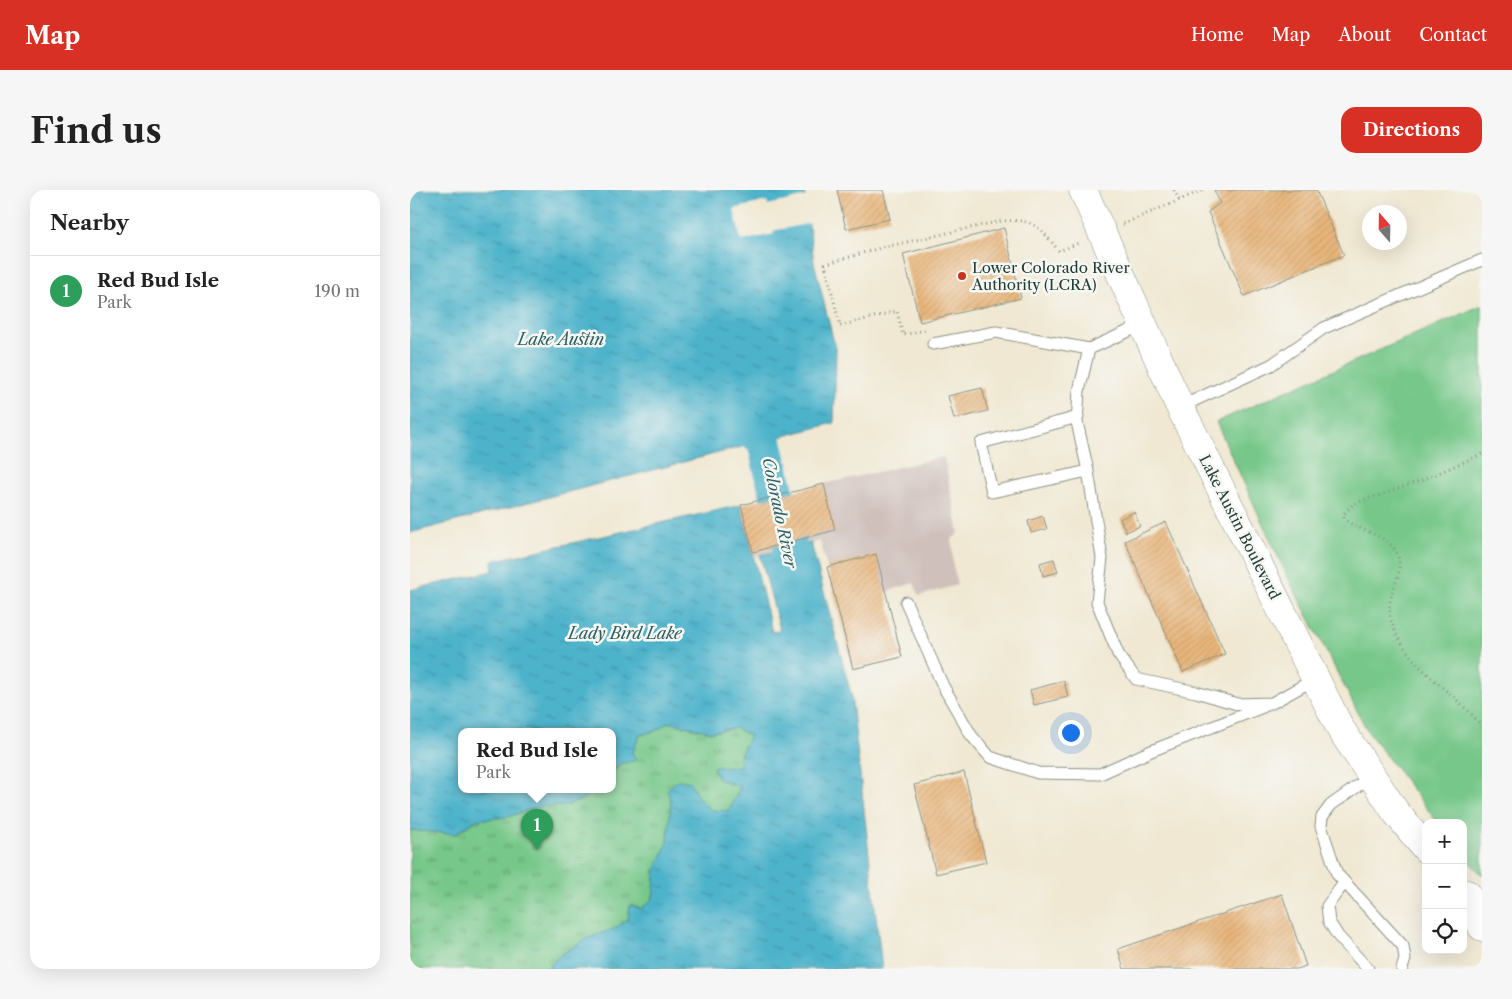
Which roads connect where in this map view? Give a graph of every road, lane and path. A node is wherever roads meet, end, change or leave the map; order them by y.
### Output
1 (1083, 190) edge
2 (1174, 190) edge
3 (1203, 190) edge
4 (1179, 200) junction
5 (1120, 226) dead end
6 (1082, 241) dead end
7 (1482, 260) edge
8 (1142, 325) junction
9 (934, 344) joint
10 (1089, 348) junction
11 (1180, 407) junction
12 (1078, 417) junction
13 (1482, 454) edge
14 (1088, 470) junction
15 (906, 602) dead end
16 (1316, 679) junction
17 (1272, 703) junction
18 (1482, 726) edge
19 (1372, 776) junction
20 (1422, 844) edge
21 (1344, 882) junction
22 (1471, 898) edge
23 (1482, 927) edge
24 (1368, 969) edge
25 (1402, 969) edge

1 - 8 street, Lake Austin Boulevard
2 - 4 path
3 - 4 path
4 - 5 path
6 - 9 path
7 - 11 lane
8 - 10 lane
8 - 11 street, Lake Austin Boulevard
9 - 10 lane
10 - 12 lane
11 - 16 street, Lake Austin Boulevard
12 - 14 lane
12 - 14 lane
13 - 18 path
14 - 17 lane
15 - 17 lane
16 - 17 lane
16 - 19 street, Lake Austin Boulevard
19 - 20 street, Lake Austin Boulevard
19 - 21 lane
21 - 24 lane
21 - 25 lane
22 - 23 street

